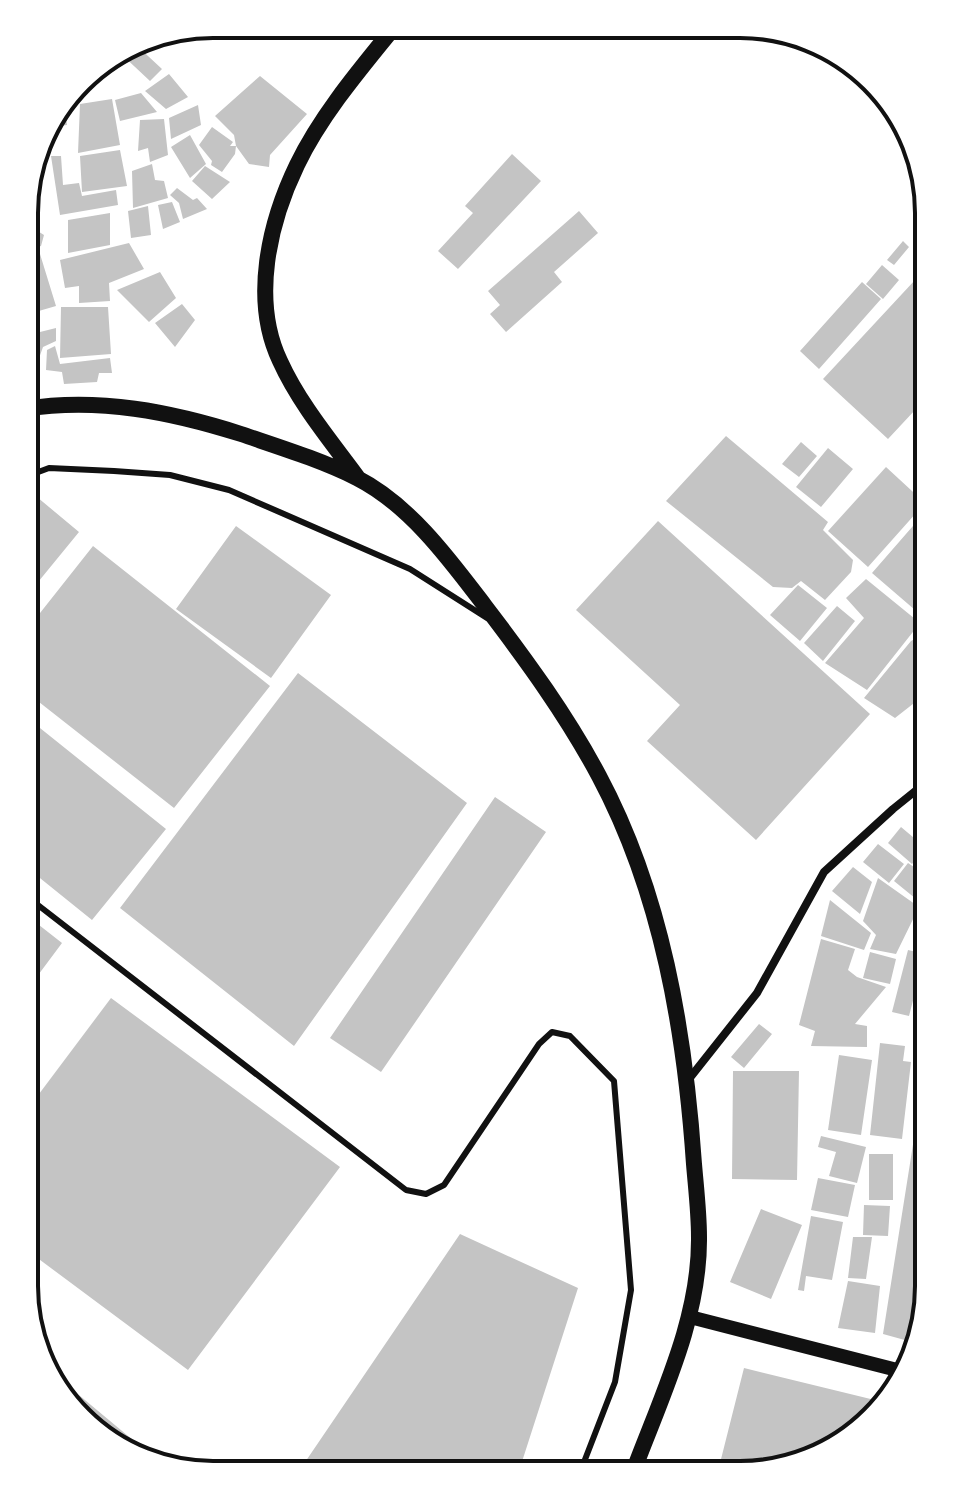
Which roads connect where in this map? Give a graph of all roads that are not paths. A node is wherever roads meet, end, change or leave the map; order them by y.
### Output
1 (386, 38) edge
2 (38, 407) edge
3 (38, 472) edge
4 (359, 479) junction
5 (501, 626) junction
6 (915, 791) edge
7 (38, 905) edge
8 (688, 1080) junction
9 (690, 1317) junction
10 (894, 1369) edge
11 (584, 1461) edge
12 (637, 1461) edge

1 - 4 main road
2 - 4 main road
3 - 5 lane
4 - 5 main road
5 - 8 main road
6 - 8 street
7 - 11 lane
8 - 9 main road
9 - 10 street
9 - 12 main road

